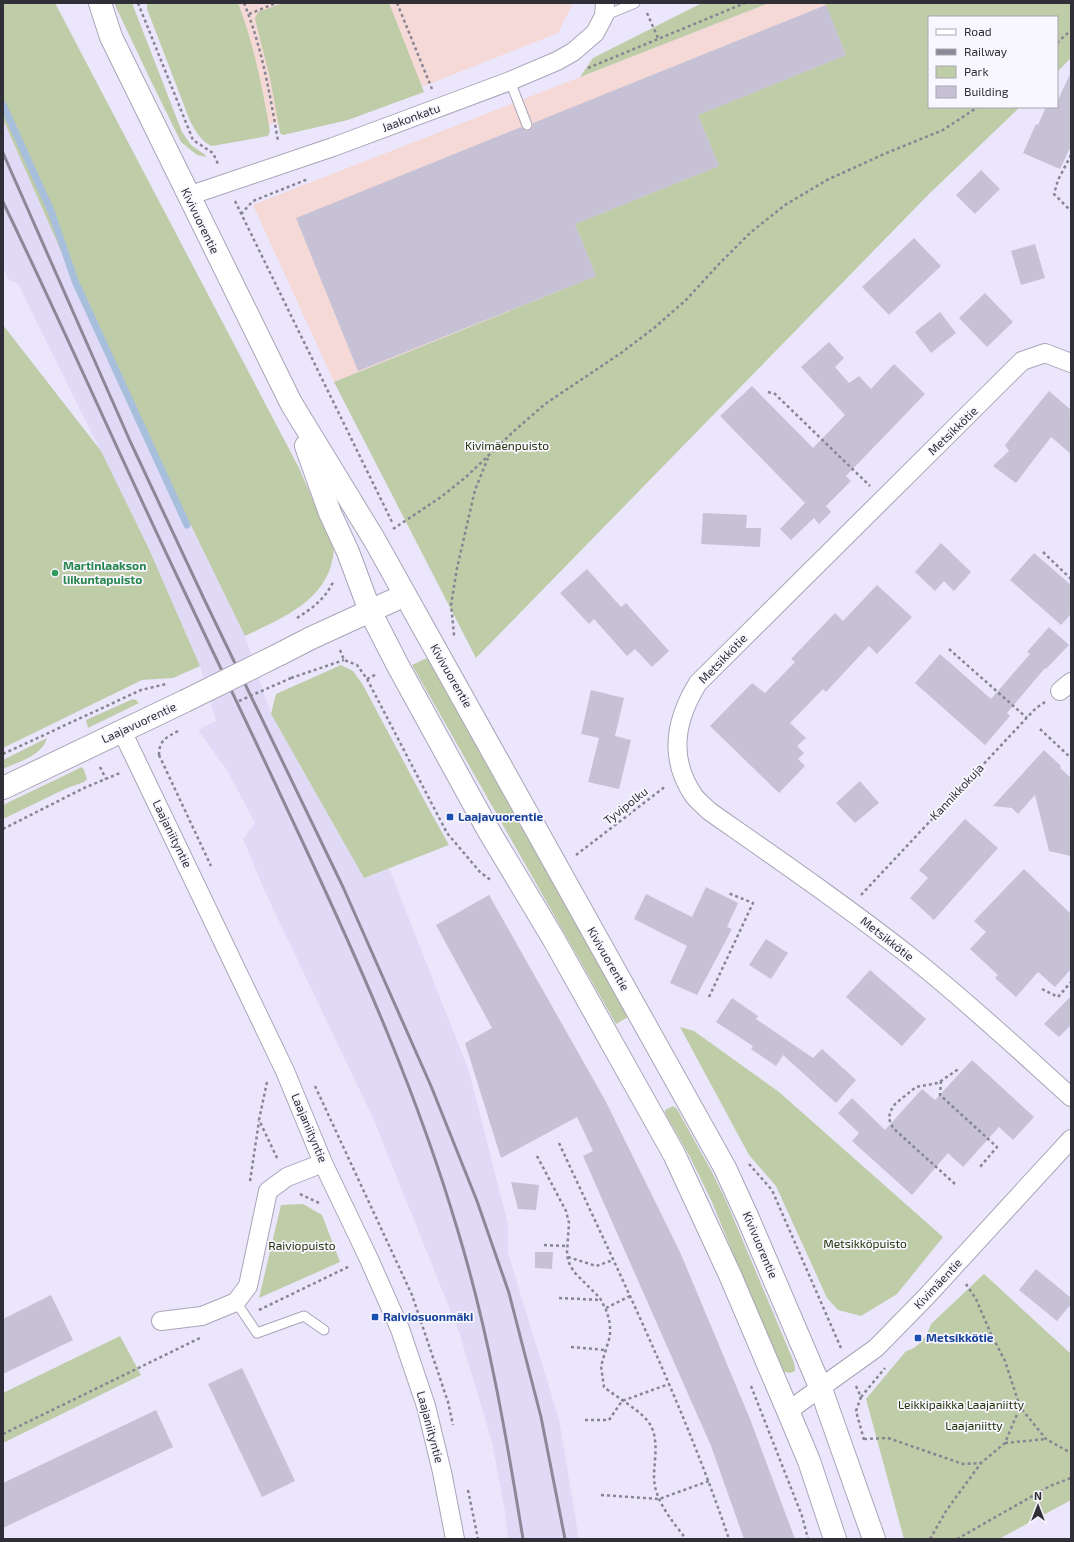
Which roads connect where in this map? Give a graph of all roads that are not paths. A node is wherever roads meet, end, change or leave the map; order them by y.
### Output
1 (86, 3) edge
2 (100, 3) edge
3 (635, 3) edge
4 (605, 9) edge
5 (111, 37) junction
6 (510, 81) junction
7 (527, 125) dead end
8 (188, 196) junction
9 (1071, 363) edge
10 (291, 403) junction
11 (404, 595) junction
12 (370, 611) junction
13 (122, 731) junction
14 (3, 788) edge
15 (1071, 1097) edge
16 (1071, 1139) edge
17 (323, 1163) junction
18 (241, 1309) junction
19 (161, 1321) dead end
20 (324, 1330) dead end
21 (821, 1388) junction
22 (788, 1411) junction
23 (455, 1539) edge
24 (835, 1539) edge
25 (874, 1539) edge

1 - 5 street, Kivivuorentie
2 - 5 street, Kivivuorentie
3 - 4 lane
4 - 6 street, Jaakonkatu
5 - 8 street, Kivivuorentie
6 - 7 lane
6 - 8 street, Jaakonkatu
8 - 10 street, Kivivuorentie
9 - 15 street, Metsikkötie
10 - 11 street, Kivivuorentie
10 - 12 street, Kivivuorentie
11 - 12 street, Laajavuorentie
11 - 21 street, Kivivuorentie
12 - 13 street, Laajavuorentie, bridge
12 - 22 street, Kivivuorentie
13 - 14 street, Laajavuorentie
13 - 17 street, Laajaniityntie
16 - 21 street, Kivimäentie
17 - 18 street
17 - 23 street, Laajaniityntie
18 - 19 street
18 - 20 lane
21 - 22 street, Kivimäentie
21 - 25 street, Kivivuorentie
22 - 24 street, Kivivuorentie

